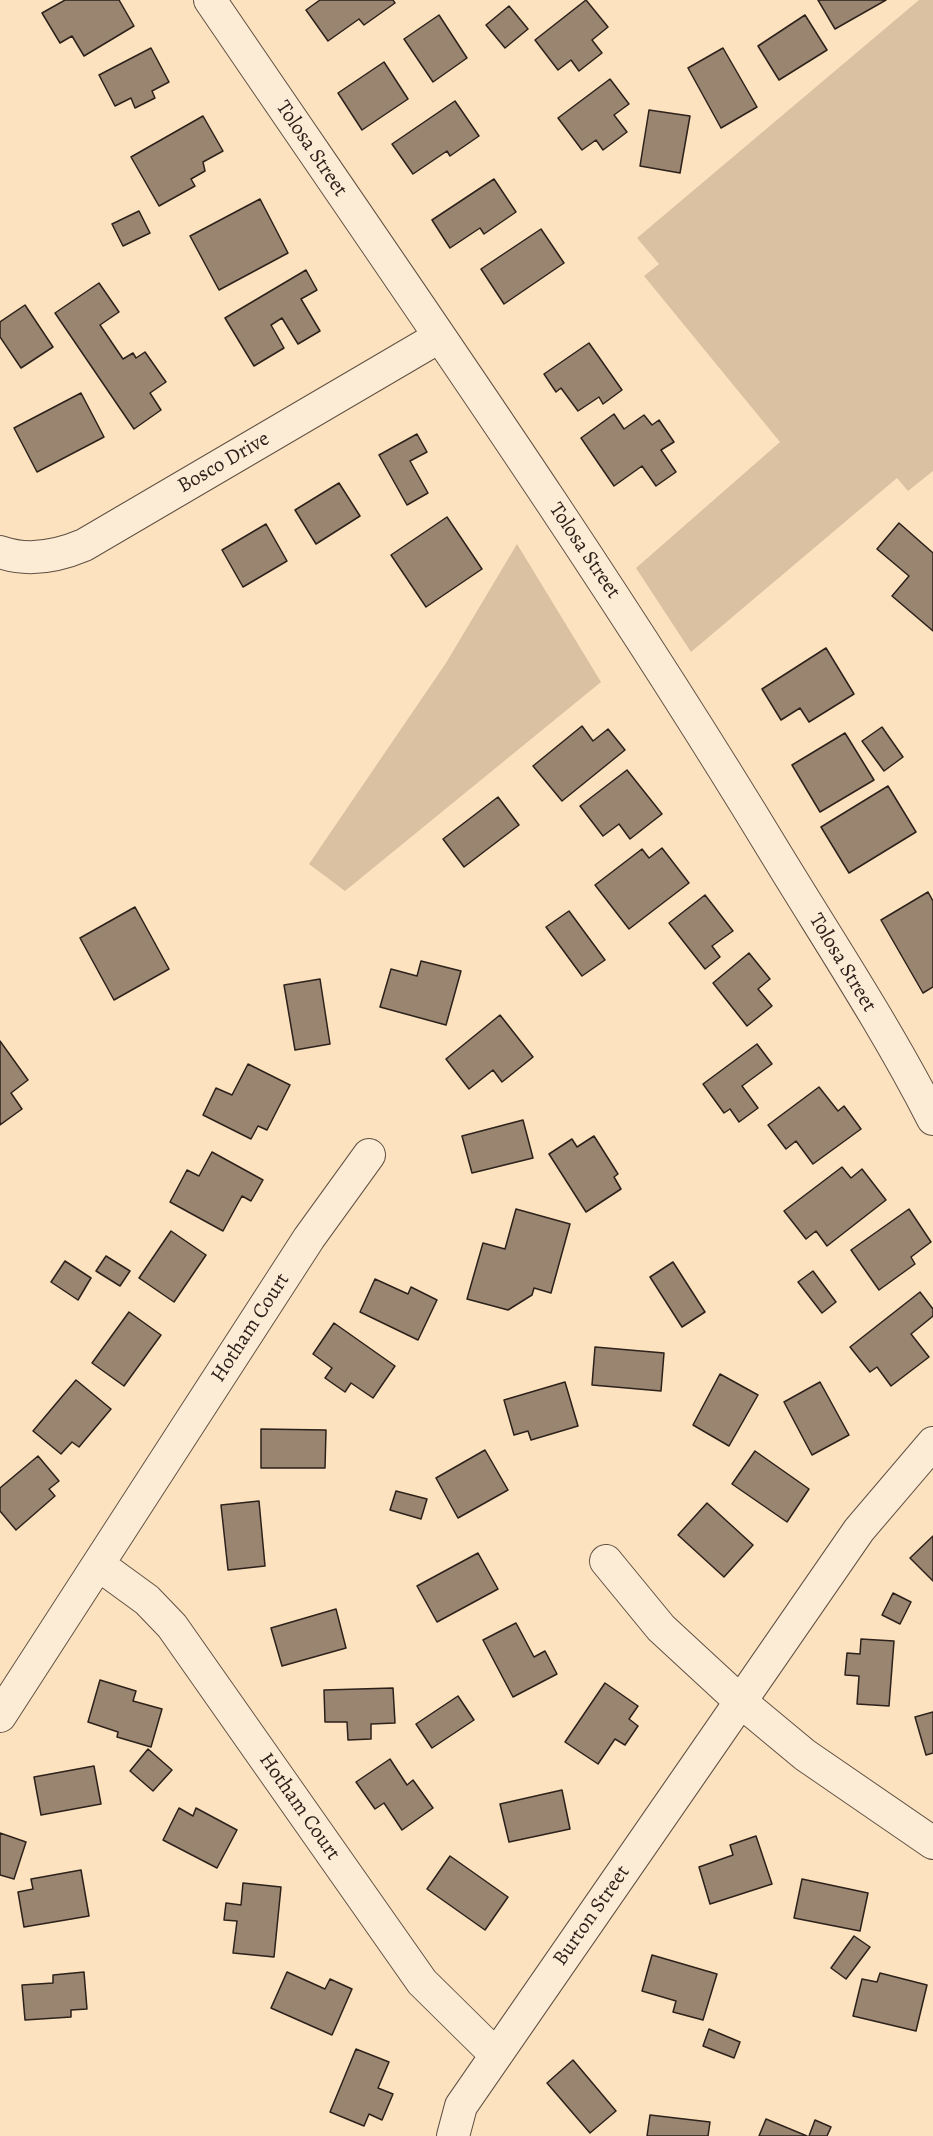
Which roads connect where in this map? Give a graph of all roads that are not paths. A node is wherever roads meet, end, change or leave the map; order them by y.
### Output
1 (210, 0) edge
2 (439, 337) junction
3 (0, 552) edge
4 (933, 1119) edge
5 (369, 1155) dead end
6 (933, 1443) edge
7 (606, 1561) dead end
8 (99, 1565) junction
9 (740, 1701) junction
10 (0, 1716) edge
11 (933, 1843) edge
12 (496, 2055) junction
13 (453, 2136) edge

1 - 2 street, Tolosa Street
2 - 3 street, Bosco Drive
2 - 4 street, Tolosa Street
5 - 8 street, Hotham Court
6 - 9 street, Burton Street
7 - 9 street
8 - 10 street, Hotham Court
8 - 12 street, Hotham Court
9 - 11 street
9 - 12 street, Burton Street
12 - 13 street, Burton Street

